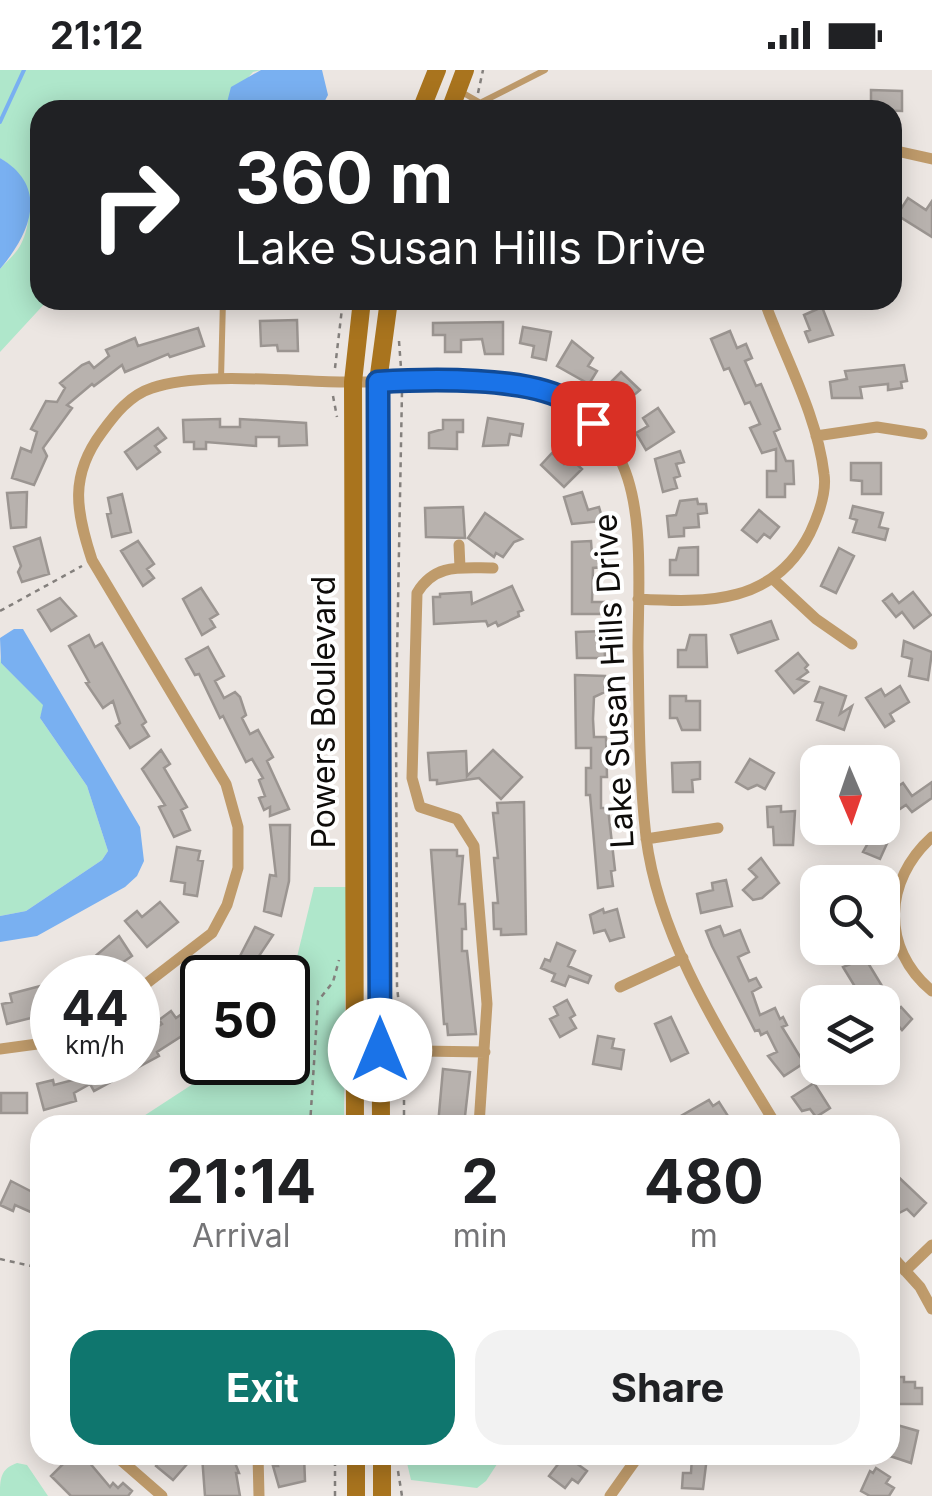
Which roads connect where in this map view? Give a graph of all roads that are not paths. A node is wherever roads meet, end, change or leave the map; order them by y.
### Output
1 (438, 70) edge
2 (465, 70) edge
3 (545, 70) edge
4 (457, 89) junction
5 (425, 100) edge
6 (453, 100) edge
7 (478, 100) edge
8 (486, 100) edge
9 (902, 152) edge
10 (932, 160) edge
11 (223, 310) edge
12 (361, 310) edge
13 (389, 310) edge
14 (768, 310) edge
15 (220, 380) junction
16 (353, 382) junction
17 (378, 382) junction
18 (922, 434) dead end
19 (816, 436) junction
20 (459, 545) dead end
21 (460, 568) junction
22 (493, 568) dead end
23 (773, 579) junction
24 (638, 598) junction
25 (852, 644) dead end
26 (718, 828) dead end
27 (932, 837) edge
28 (646, 839) junction
29 (683, 958) junction
30 (160, 973) edge
31 (620, 987) dead end
32 (932, 991) edge
33 (30, 1045) edge
34 (0, 1049) edge
35 (355, 1050) junction
36 (380, 1050) junction
37 (485, 1052) junction
38 (355, 1115) edge
39 (381, 1115) edge
40 (480, 1115) edge
41 (770, 1115) edge
42 (932, 1244) edge
43 (900, 1265) edge
44 (905, 1271) junction
45 (932, 1309) edge
46 (126, 1465) edge
47 (258, 1465) edge
48 (356, 1465) edge
49 (382, 1465) edge
50 (632, 1465) edge
51 (162, 1496) edge
52 (259, 1496) edge
53 (356, 1496) edge
54 (382, 1496) edge
55 (610, 1496) edge

1 - 5 main road
2 - 4 main road
3 - 8 lane
4 - 6 main road
4 - 7 lane
9 - 10 street
11 - 15 lane
12 - 16 main road, Powers Boulevard
13 - 17 main road, Powers Boulevard
14 - 19 street
15 - 16 street, Lake Susan Hills Drive
15 - 30 street, Lake Susan Hills Drive
16 - 17 street, Lake Susan Hills Drive
16 - 35 main road, Powers Boulevard
17 - 24 street, Lake Susan Hills Drive
17 - 36 main road, Powers Boulevard
18 - 19 street
19 - 23 street
20 - 21 street
21 - 22 street
21 - 37 street
23 - 24 street
23 - 25 street
24 - 28 street, Lake Susan Hills Drive
26 - 28 street
27 - 32 street
28 - 29 street, Lake Susan Hills Drive
29 - 31 street
29 - 41 street, Lake Susan Hills Drive
33 - 34 street
35 - 36 street
35 - 38 main road, Powers Boulevard
36 - 37 street
36 - 39 main road, Powers Boulevard
37 - 40 street
42 - 44 street
43 - 44 street
44 - 45 street
46 - 51 street
47 - 52 street
48 - 53 main road
49 - 54 main road
50 - 55 street

